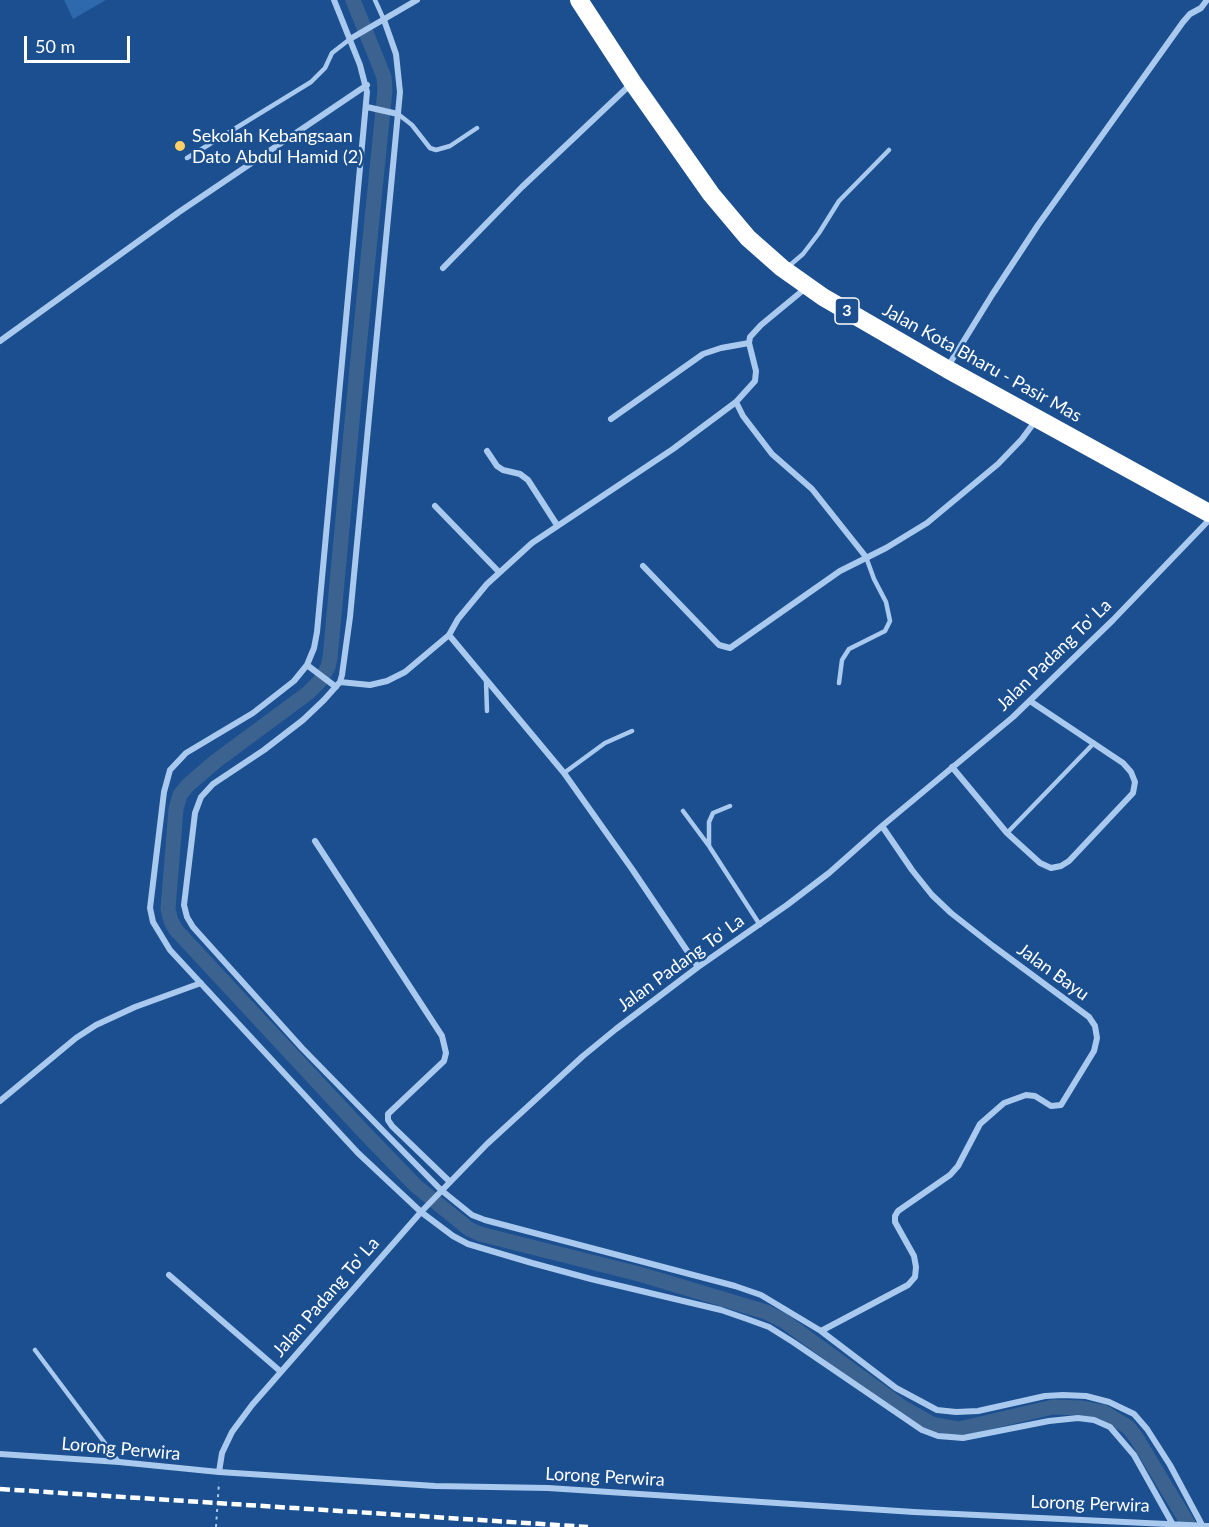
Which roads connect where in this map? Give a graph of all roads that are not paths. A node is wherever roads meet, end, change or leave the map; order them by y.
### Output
1 (334, 0) edge
2 (375, 0) edge
3 (417, 0) edge
4 (579, 0) edge
5 (1207, 0) edge
6 (1201, 8) junction
7 (1209, 8) edge
8 (382, 21) junction
9 (352, 38) junction
10 (633, 83) junction
11 (367, 86) junction
12 (370, 107) junction
13 (395, 113) junction
14 (477, 128) dead end
15 (889, 150) dead end
16 (187, 158) dead end
17 (443, 268) dead end
18 (784, 270) junction
19 (808, 287) junction
20 (0, 341) edge
21 (749, 343) junction
22 (947, 369) junction
23 (736, 402) junction
24 (1038, 417) junction
25 (611, 419) dead end
26 (487, 452) dead end
27 (435, 506) dead end
28 (1209, 513) edge
29 (1209, 520) edge
30 (557, 525) junction
31 (866, 556) junction
32 (643, 566) dead end
33 (499, 572) junction
34 (449, 635) junction
35 (309, 666) junction
36 (486, 681) junction
37 (839, 683) dead end
38 (336, 684) junction
39 (1030, 701) junction
40 (487, 711) dead end
41 (632, 731) dead end
42 (1094, 743) junction
43 (952, 767) junction
44 (564, 773) junction
45 (730, 806) dead end
46 (683, 811) dead end
47 (882, 826) junction
48 (1007, 833) junction
49 (315, 841) dead end
50 (709, 846) junction
51 (760, 925) junction
52 (698, 967) junction
53 (201, 983) junction
54 (0, 1101) edge
55 (449, 1181) junction
56 (440, 1191) junction
57 (424, 1209) junction
58 (169, 1275) dead end
59 (821, 1331) junction
60 (35, 1350) dead end
61 (280, 1371) junction
62 (0, 1454) edge
63 (119, 1462) junction
64 (219, 1472) junction
65 (1174, 1523) junction
66 (1205, 1525) edge

1 - 9 street
2 - 8 lane
3 - 8 street
4 - 10 highway, Jalan Kota Bharu - Pasir Mas / 3
5 - 6 street
6 - 7 street
6 - 22 street
8 - 9 street
8 - 13 street
9 - 11 street
9 - 16 lane
10 - 17 street
10 - 18 highway, Jalan Kota Bharu - Pasir Mas / 3
11 - 12 street
11 - 20 street
12 - 13 street
12 - 35 street
13 - 14 lane
13 - 38 street
15 - 18 lane
18 - 19 highway, Jalan Kota Bharu - Pasir Mas / 3
19 - 21 street
19 - 22 highway, Jalan Kota Bharu - Pasir Mas / 3
21 - 23 street
21 - 25 street
22 - 24 highway, Jalan Kota Bharu - Pasir Mas / 3
23 - 30 street
23 - 31 street
24 - 28 highway, Jalan Kota Bharu - Pasir Mas / 3
24 - 31 street
26 - 30 street
27 - 33 street
29 - 39 street, Jalan Padang To' La
30 - 33 street
31 - 32 street
31 - 37 lane
33 - 34 street
34 - 36 street
34 - 38 street
35 - 38 street
35 - 53 street
36 - 40 lane
36 - 44 street
38 - 56 street
39 - 42 street
39 - 43 street, Jalan Padang To' La
41 - 44 lane
42 - 48 lane
42 - 48 street
43 - 47 street, Jalan Padang To' La
43 - 48 street
44 - 52 street
45 - 50 lane
46 - 50 lane
47 - 51 street, Jalan Padang To' La
47 - 59 street, Jalan Bayu
49 - 55 street
50 - 51 lane
51 - 52 street, Jalan Padang To' La
52 - 55 street, Jalan Padang To' La
53 - 54 street
53 - 57 street
55 - 56 street, Jalan Padang To' La
56 - 57 street, Jalan Padang To' La
56 - 59 street
57 - 61 street, Jalan Padang To' La
57 - 65 street
58 - 61 street
59 - 66 street
60 - 63 lane
61 - 64 street, Jalan Padang To' La
62 - 63 street, Lorong Perwira
63 - 64 street, Lorong Perwira
64 - 65 street, Lorong Perwira
65 - 66 street, Lorong Perwira

